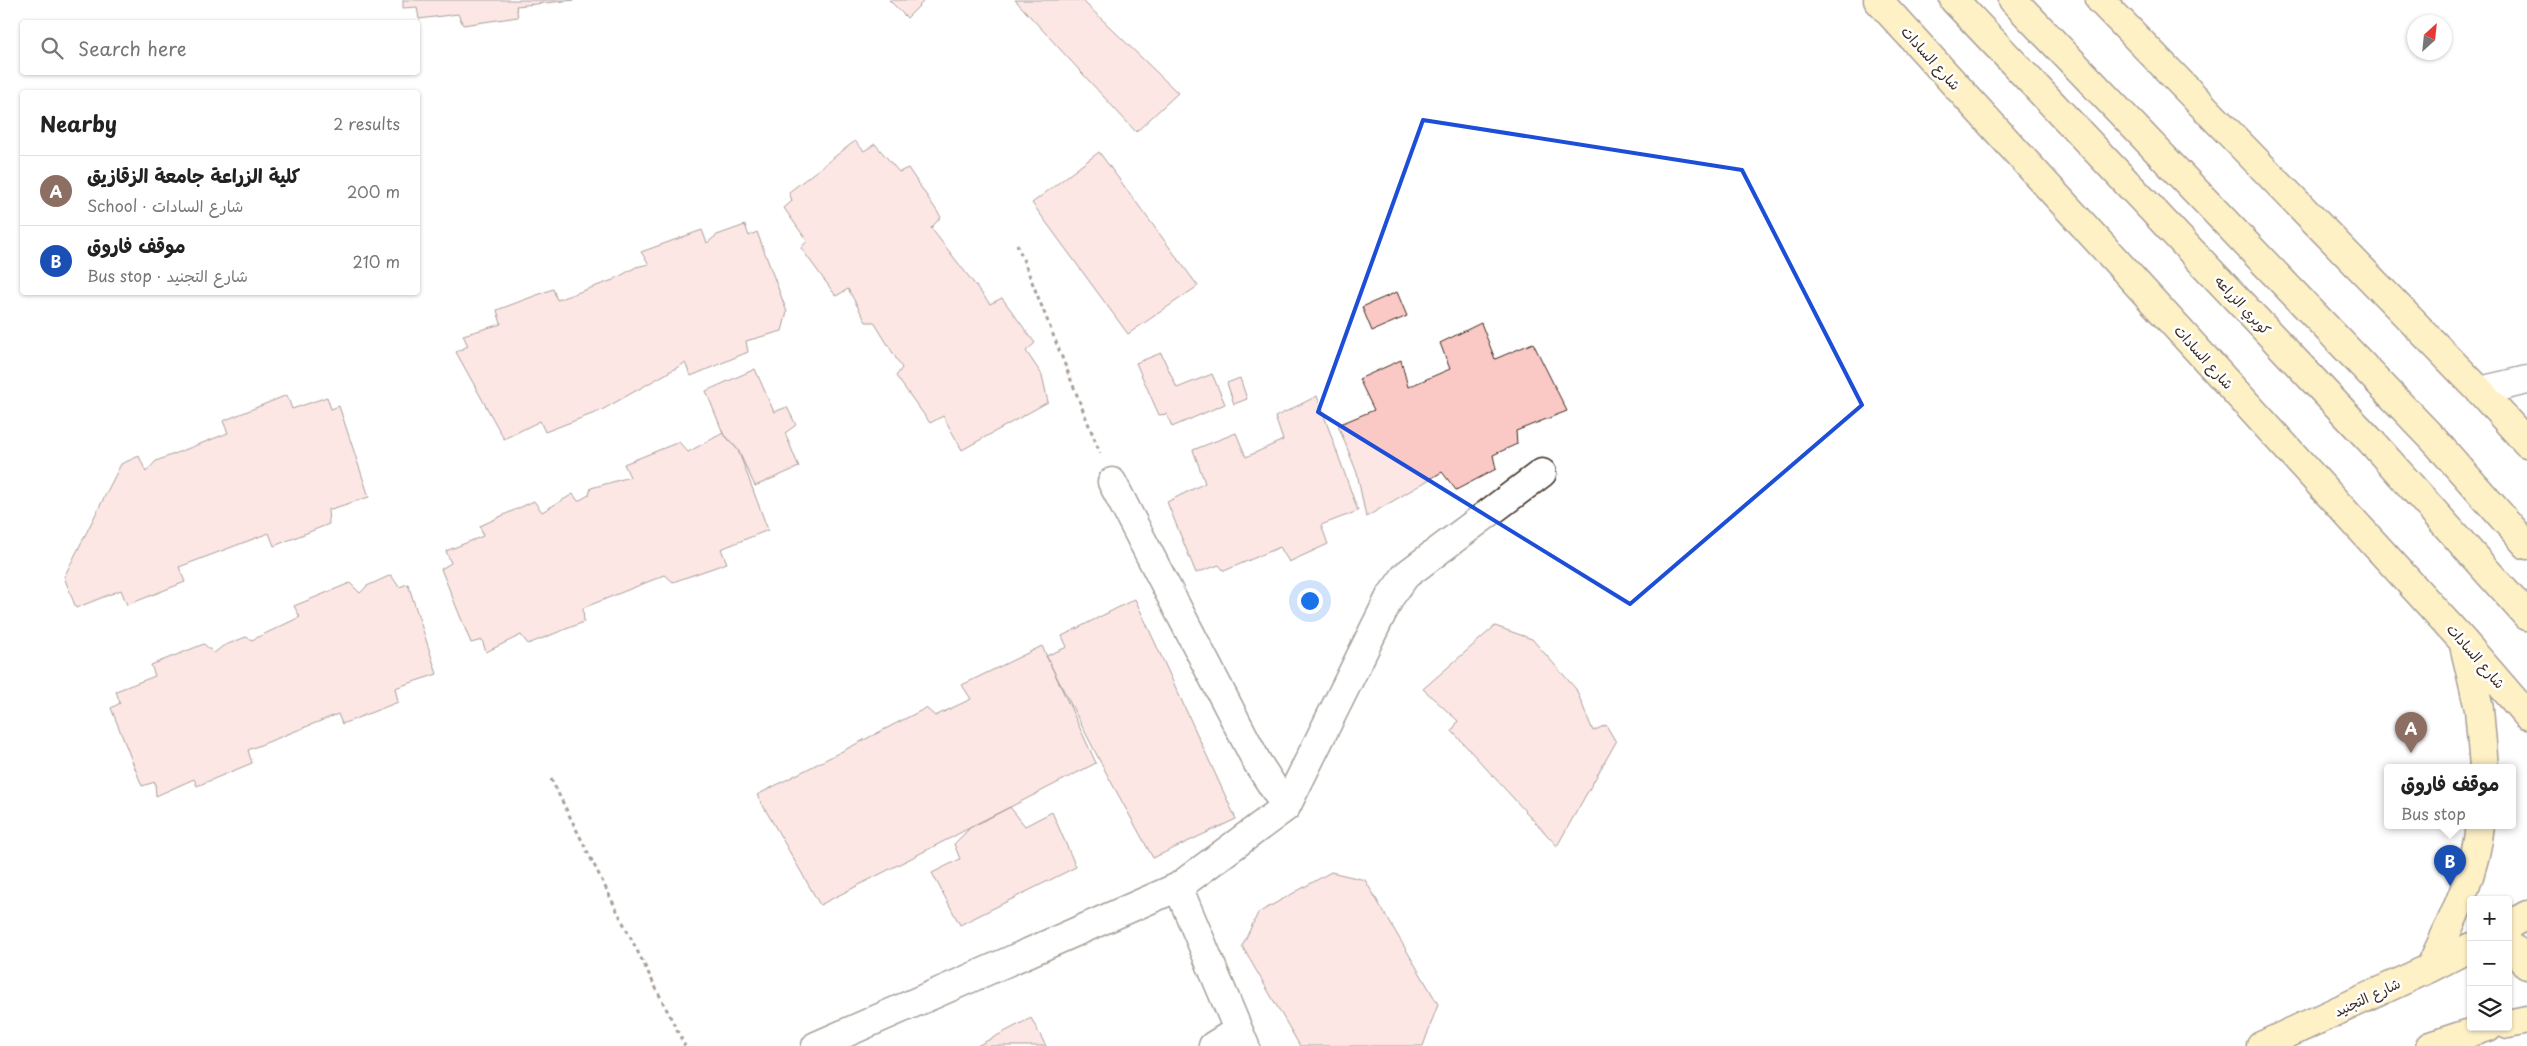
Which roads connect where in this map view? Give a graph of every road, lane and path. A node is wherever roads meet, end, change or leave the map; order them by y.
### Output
1 (1878, 0) edge
2 (1954, 0) edge
3 (2013, 0) edge
4 (2100, 0) edge
5 (1017, 244) dead end
6 (2527, 380) edge
7 (2480, 391) junction
8 (2527, 443) edge
9 (1542, 474) dead end
10 (1112, 482) joint
11 (2527, 545) edge
12 (2527, 616) edge
13 (2463, 641) junction
14 (2527, 715) edge
15 (2484, 764) edge
16 (551, 779) dead end
17 (1286, 807) junction
18 (2480, 829) edge
19 (1178, 887) junction
20 (2527, 915) edge
21 (2512, 924) edge
22 (2512, 947) edge
23 (2467, 949) edge
24 (2527, 965) edge
25 (2430, 968) junction
26 (2527, 1020) edge
27 (2512, 1023) edge
28 (2476, 1031) edge
29 (1241, 1039) edge
30 (684, 1046) edge
31 (816, 1046) edge
32 (1213, 1046) edge
33 (2261, 1046) edge
34 (2430, 1046) edge

1 - 13 highway, شارع السادات
2 - 12 highway, كوبري الزراعه
3 - 11 highway
4 - 7 highway
5 - 10 path
6 - 7 street
7 - 8 highway
9 - 17 street
10 - 17 street
13 - 14 highway, شارع السادات
13 - 15 highway
16 - 30 path
17 - 19 street
18 - 25 highway
19 - 29 street
19 - 31 street
20 - 21 highway
22 - 24 highway
23 - 25 highway, شارع التجنيد
25 - 33 highway, شارع التجنيد
26 - 27 highway
28 - 34 highway
29 - 32 street

